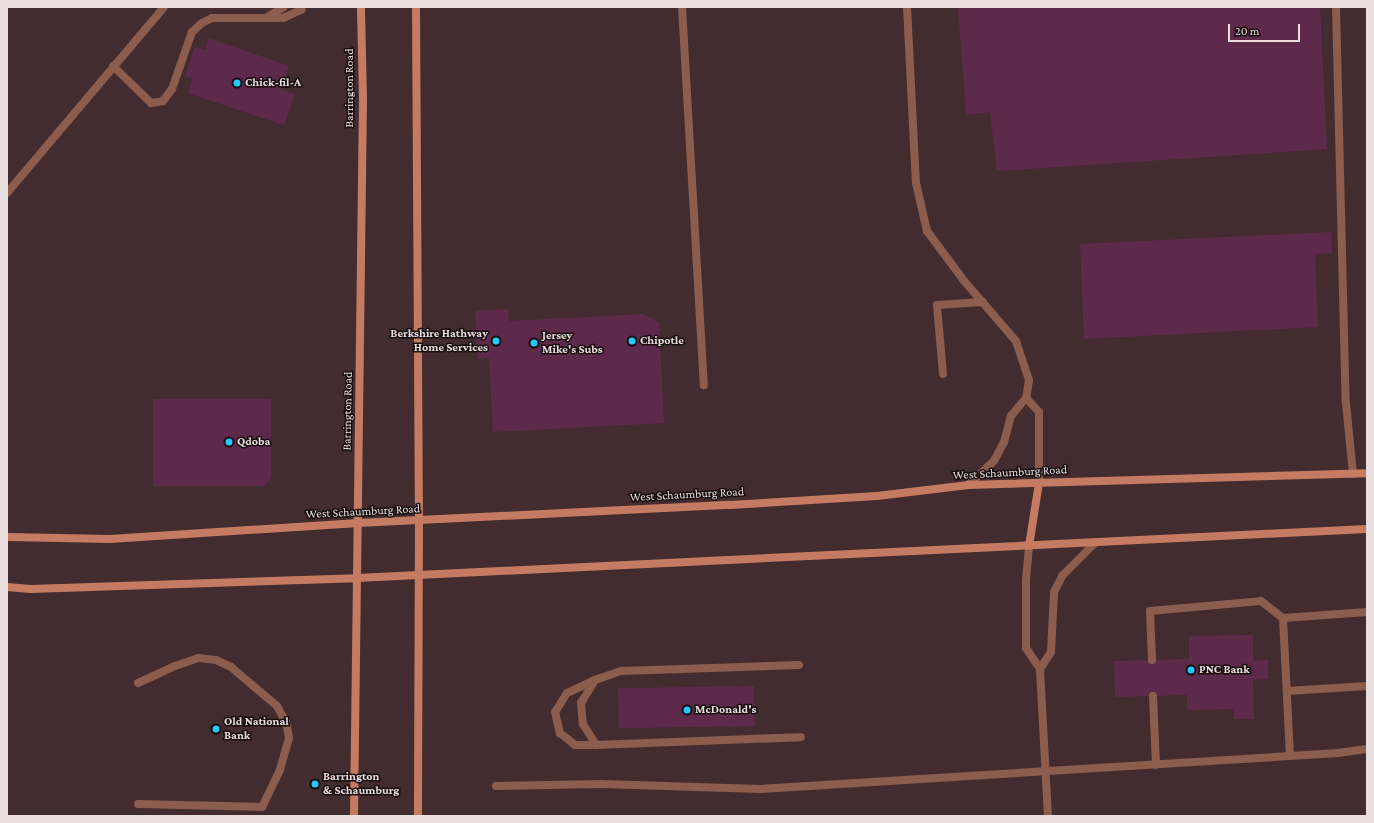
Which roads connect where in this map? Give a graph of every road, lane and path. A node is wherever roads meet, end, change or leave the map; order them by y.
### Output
1 (164, 7) edge
2 (284, 7) edge
3 (302, 7) edge
4 (361, 7) edge
5 (416, 7) edge
6 (682, 7) edge
7 (907, 7) edge
8 (1336, 7) edge
9 (266, 18) junction
10 (113, 66) junction
11 (7, 193) edge
12 (983, 302) junction
13 (943, 374) dead end
14 (704, 385) dead end
15 (1026, 398) junction
16 (1367, 473) edge
17 (1353, 474) junction
18 (1039, 482) junction
19 (968, 485) junction
20 (419, 521) junction
21 (358, 523) junction
22 (1367, 529) edge
23 (7, 537) edge
24 (1095, 544) junction
25 (1029, 546) junction
26 (419, 574) junction
27 (357, 578) junction
28 (7, 586) edge
29 (1367, 612) edge
30 (1283, 618) junction
31 (1152, 660) dead end
32 (799, 664) dead end
33 (1040, 669) junction
34 (595, 680) junction
35 (138, 683) dead end
36 (1367, 686) edge
37 (1287, 691) junction
38 (1153, 696) dead end
39 (801, 737) dead end
40 (596, 745) junction
41 (1367, 749) edge
42 (1290, 756) junction
43 (1156, 765) junction
44 (1046, 772) junction
45 (496, 786) dead end
46 (138, 804) dead end
47 (354, 816) edge
48 (418, 816) edge
49 (1048, 816) edge

1 - 10 lane
2 - 9 lane
3 - 9 lane
4 - 21 main road, Barrington Road
5 - 20 main road
6 - 14 lane
7 - 12 lane
8 - 17 lane
9 - 10 lane
10 - 11 lane
12 - 13 lane
12 - 15 lane
15 - 18 lane
15 - 19 lane
16 - 17 main road, West Schaumburg Road
17 - 18 main road, West Schaumburg Road
18 - 19 main road, West Schaumburg Road
18 - 25 main road
19 - 20 main road, West Schaumburg Road
20 - 21 main road, West Schaumburg Road
20 - 26 main road
21 - 23 main road, West Schaumburg Road
21 - 27 main road, Barrington Road
22 - 24 main road
24 - 25 main road
24 - 33 lane
25 - 26 main road
25 - 33 lane
26 - 27 main road
26 - 48 main road
27 - 28 main road
27 - 47 main road, Barrington Road
29 - 30 lane
30 - 31 lane
30 - 37 lane
32 - 34 lane
33 - 44 lane
34 - 40 lane
34 - 40 lane
35 - 46 lane
36 - 37 lane
37 - 42 lane
38 - 43 lane
39 - 40 lane
41 - 42 lane
42 - 43 lane
43 - 44 lane
44 - 45 lane
44 - 49 lane

